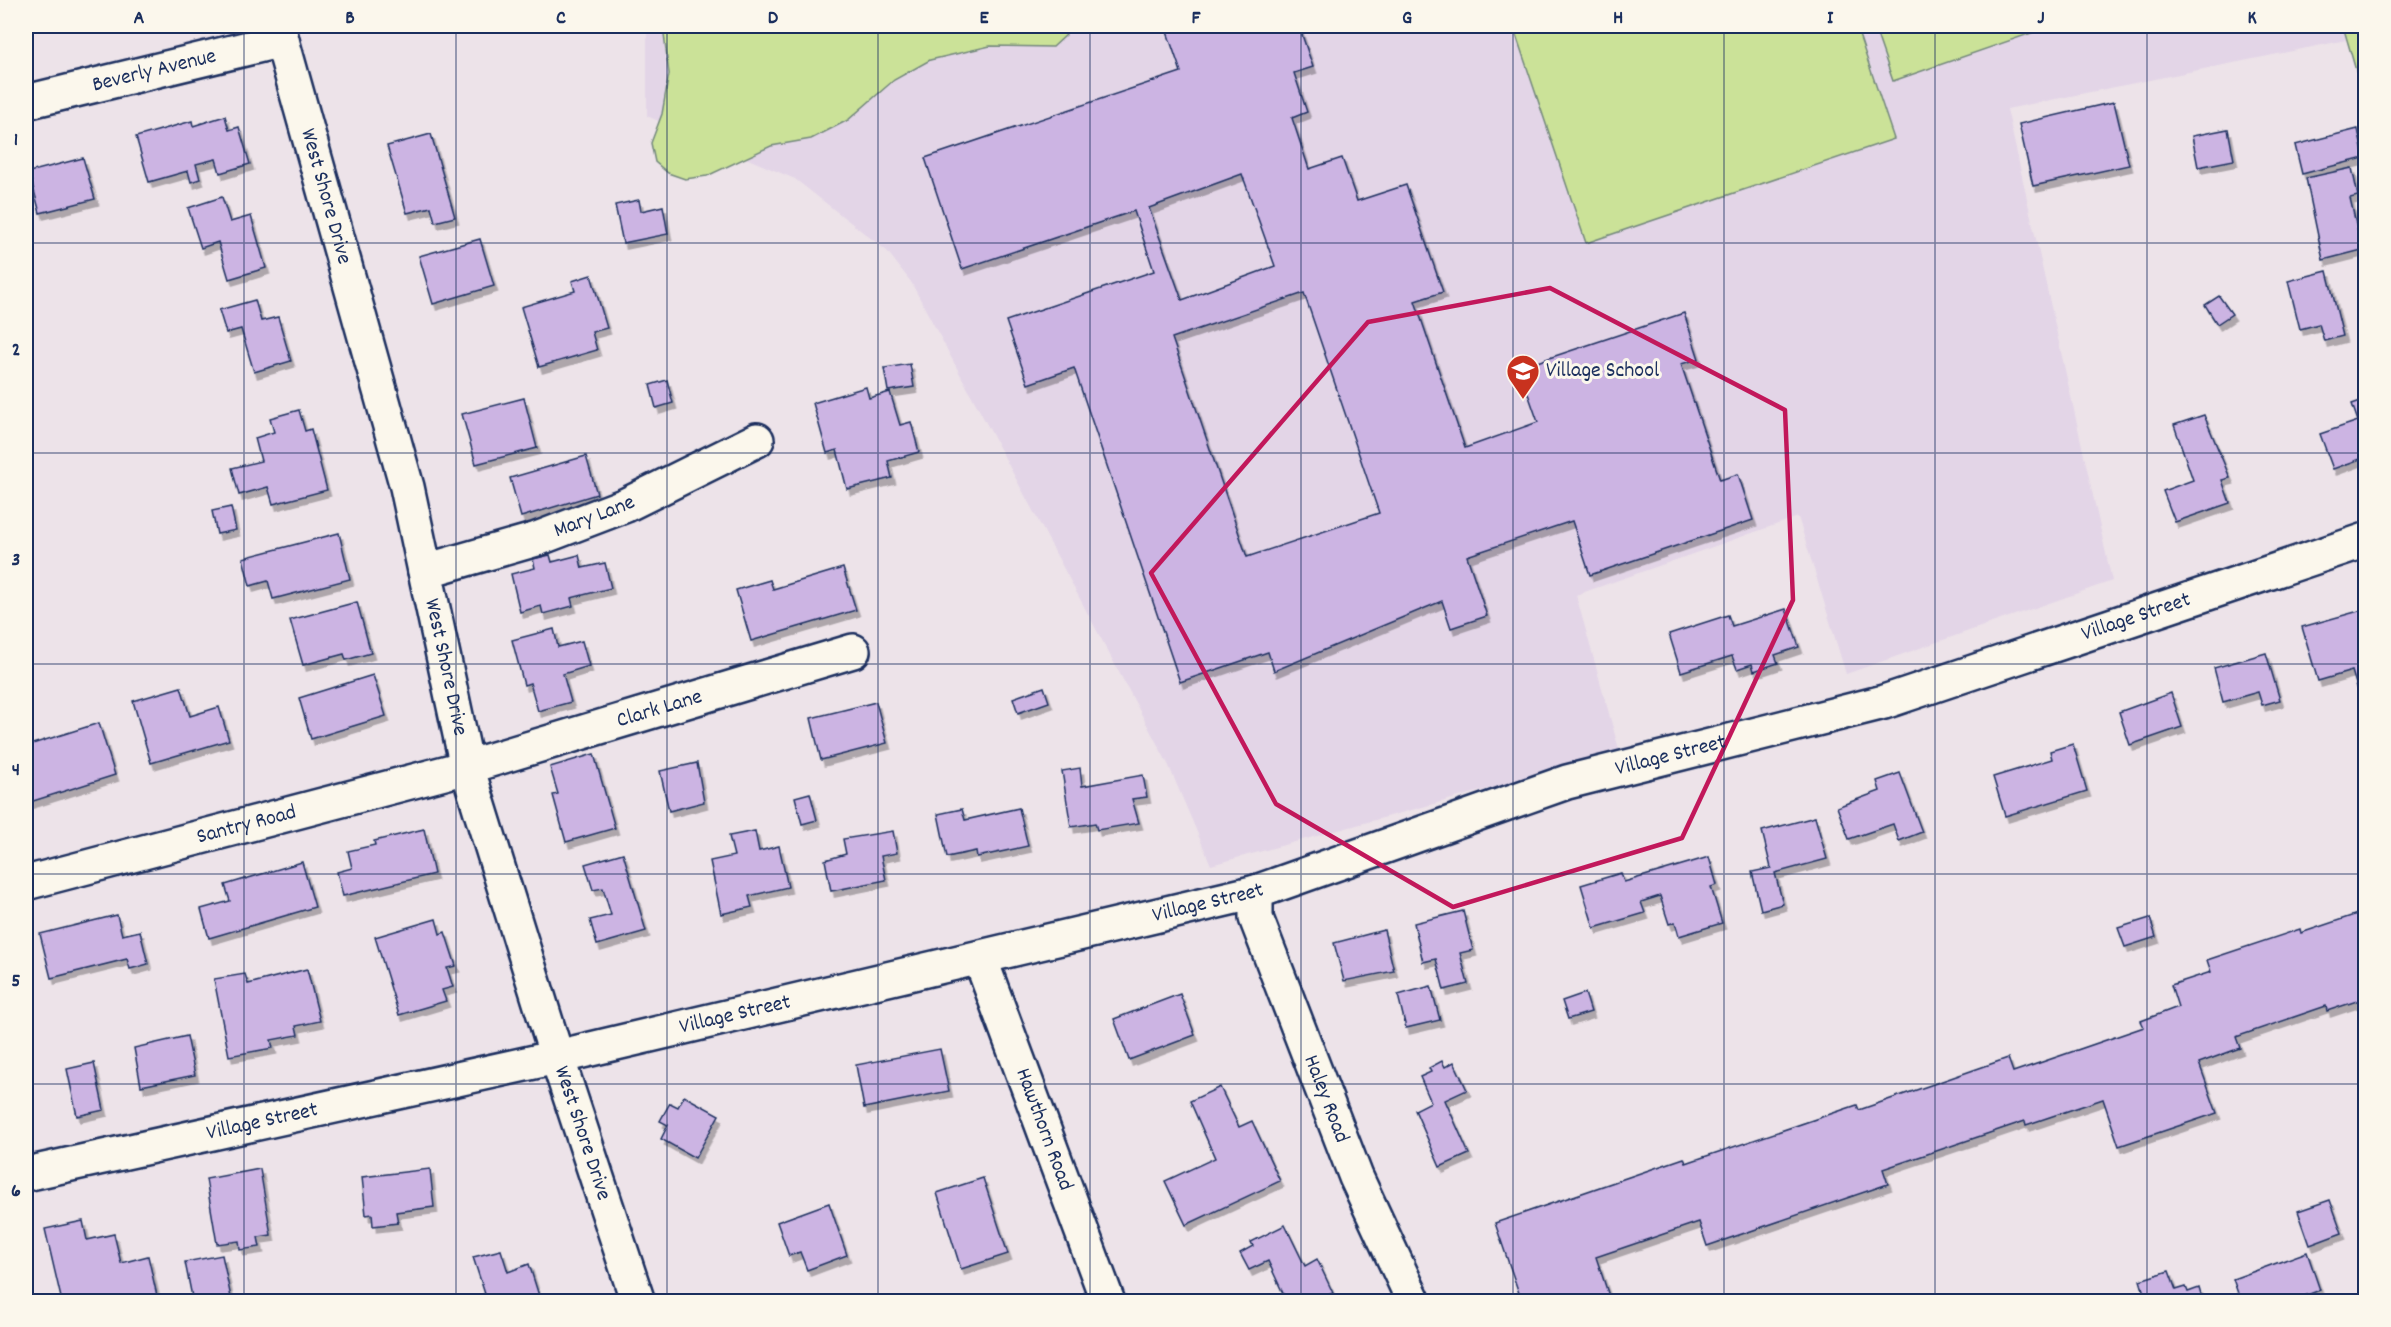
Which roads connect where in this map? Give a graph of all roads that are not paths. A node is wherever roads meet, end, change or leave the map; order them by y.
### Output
1 (280, 33) edge
2 (26, 102) edge
3 (757, 440) dead end
4 (2366, 540) edge
5 (425, 571) junction
6 (853, 651) dead end
7 (466, 767) junction
8 (26, 883) edge
9 (1256, 892) junction
10 (980, 958) junction
11 (557, 1057) junction
12 (26, 1174) edge
13 (638, 1302) edge
14 (1108, 1302) edge
15 (1414, 1302) edge

1 - 2 main road, Beverly Avenue
1 - 5 main road, West Shore Drive
3 - 5 main road, Mary Lane
4 - 9 main road, Village Street
5 - 7 main road, West Shore Drive
6 - 7 main road, Clark Lane
7 - 8 main road, Santry Road
7 - 11 main road, West Shore Drive
9 - 10 main road, Village Street
9 - 15 main road, Haley Road
10 - 11 main road, Village Street
10 - 14 main road, Hawthorn Road
11 - 12 main road, Village Street
11 - 13 main road, West Shore Drive

